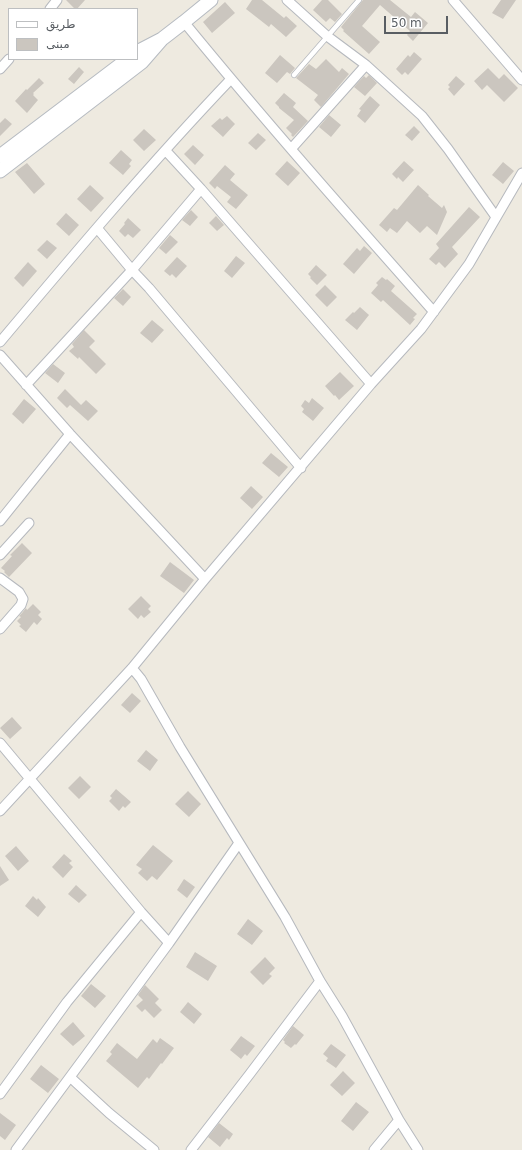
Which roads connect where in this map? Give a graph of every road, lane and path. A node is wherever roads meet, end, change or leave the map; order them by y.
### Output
1 (57, 0) edge
2 (287, 0) edge
3 (359, 0) edge
4 (453, 0) edge
5 (207, 1) edge
6 (51, 8) edge
7 (184, 22) junction
8 (327, 36) junction
9 (162, 39) junction
10 (138, 51) edge
11 (8, 60) edge
12 (127, 60) edge
13 (366, 65) junction
14 (0, 69) edge
15 (294, 75) dead end
16 (231, 80) junction
17 (522, 80) edge
18 (291, 149) junction
19 (166, 151) junction
20 (0, 156) edge
21 (0, 171) edge
22 (522, 173) edge
23 (201, 189) junction
24 (496, 217) junction
25 (96, 228) junction
26 (132, 270) junction
27 (434, 312) junction
28 (0, 342) edge
29 (0, 356) edge
30 (371, 384) junction
31 (26, 385) junction
32 (70, 434) junction
33 (301, 468) junction
34 (0, 521) edge
35 (29, 523) dead end
36 (0, 555) edge
37 (0, 578) edge
38 (205, 579) junction
39 (0, 629) edge
40 (132, 668) junction
41 (0, 743) edge
42 (30, 778) junction
43 (0, 811) edge
44 (239, 843) junction
45 (141, 912) junction
46 (169, 943) junction
47 (320, 981) junction
48 (70, 1077) junction
49 (0, 1094) edge
50 (399, 1120) junction
51 (16, 1150) edge
52 (154, 1150) edge
53 (190, 1150) edge
54 (374, 1150) edge
55 (418, 1150) edge

1 - 6 street
2 - 8 street
3 - 8 lane
4 - 17 street
5 - 7 main road
7 - 9 main road
7 - 16 street
8 - 13 street
8 - 15 lane
9 - 10 main road
9 - 21 main road
11 - 14 street
12 - 20 main road
13 - 18 street
13 - 24 street
16 - 18 street
16 - 19 street
18 - 27 street
19 - 23 street
19 - 25 street
22 - 24 street
23 - 26 street
23 - 30 street
24 - 27 street
25 - 26 street
25 - 28 street
26 - 31 street
26 - 33 street
27 - 30 street
29 - 31 street
30 - 33 street
31 - 32 street
32 - 34 street
32 - 38 street
33 - 38 street
35 - 36 street
37 - 39 street
38 - 40 street
40 - 42 street
40 - 44 street
41 - 42 street
42 - 43 street
42 - 45 street
44 - 46 street
44 - 47 street
45 - 46 street
45 - 49 street
46 - 48 street
47 - 50 street
47 - 53 street
48 - 51 street
48 - 52 street
50 - 54 street
50 - 55 street

